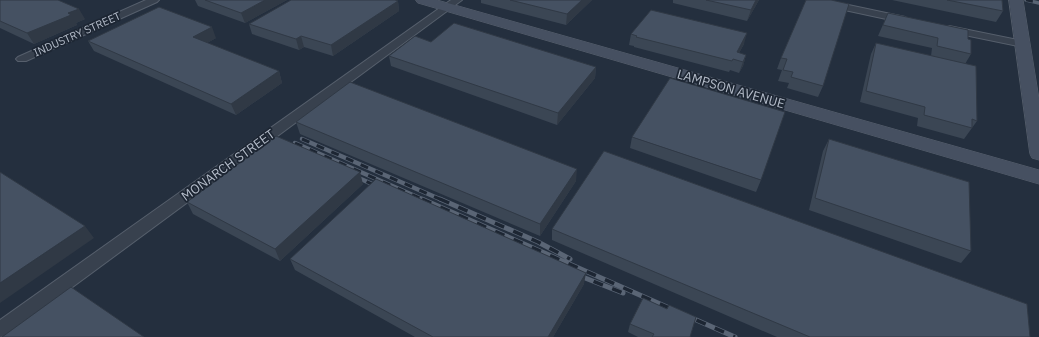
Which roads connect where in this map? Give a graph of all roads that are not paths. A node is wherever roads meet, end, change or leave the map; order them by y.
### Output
1 (154, 0) edge
2 (423, 0) edge
3 (812, 0) edge
4 (1016, 0) edge
5 (452, 4) edge
6 (919, 23) edge
7 (942, 28) edge
8 (1023, 44) junction
9 (22, 59) dead end
10 (1039, 154) edge
11 (1039, 178) edge
12 (0, 330) edge

1 - 9 street, INDUSTRY STREET
2 - 5 main road, LAMPSON AVENUE
3 - 6 street
4 - 8 main road
5 - 11 main road, LAMPSON AVENUE
5 - 12 street, MONARCH STREET
7 - 8 street
8 - 10 main road

